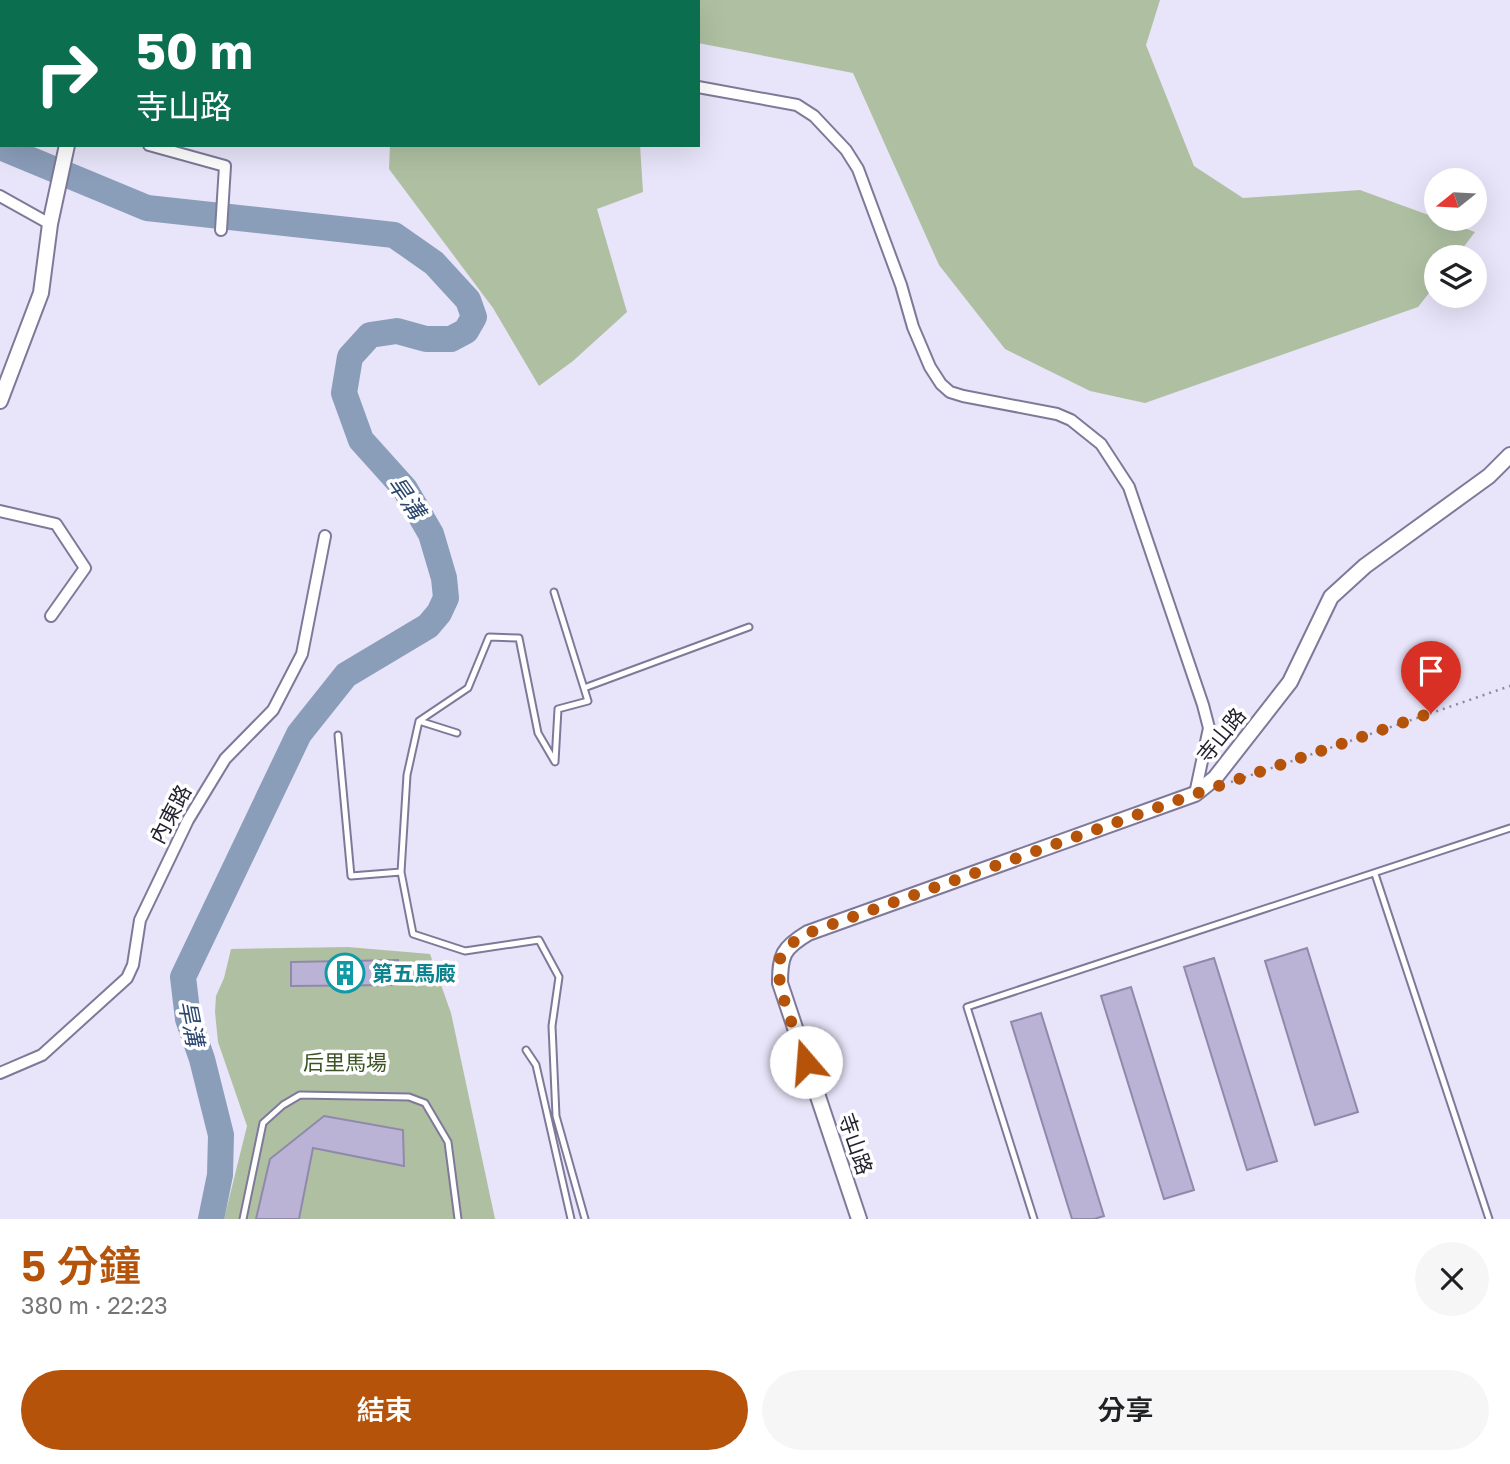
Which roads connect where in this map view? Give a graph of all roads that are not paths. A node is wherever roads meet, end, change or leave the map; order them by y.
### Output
1 (700, 87) edge
2 (67, 147) edge
3 (156, 147) edge
4 (0, 196) edge
5 (51, 219) junction
6 (221, 230) dead end
7 (0, 401) edge
8 (1510, 455) edge
9 (0, 512) edge
10 (325, 536) dead end
11 (554, 592) dead end
12 (51, 616) dead end
13 (749, 627) dead end
14 (584, 688) junction
15 (419, 721) junction
16 (457, 733) dead end
17 (338, 735) dead end
18 (1195, 794) junction
19 (1510, 828) edge
20 (401, 872) junction
21 (1376, 874) junction
22 (526, 1050) dead end
23 (0, 1073) edge
24 (243, 1219) edge
25 (458, 1219) edge
26 (571, 1219) edge
27 (585, 1219) edge
28 (859, 1219) edge
29 (1034, 1219) edge
30 (1489, 1219) edge

1 - 18 street
2 - 5 street
3 - 6 street
4 - 5 street
5 - 7 street
8 - 18 street, 寺山路
9 - 12 street
10 - 23 street, 內東路
11 - 14 lane
13 - 14 lane
14 - 15 lane
15 - 16 lane
15 - 20 lane
17 - 20 lane
18 - 28 street, 寺山路
19 - 21 lane
20 - 27 lane
21 - 29 lane
21 - 30 lane
22 - 26 lane
24 - 25 lane

